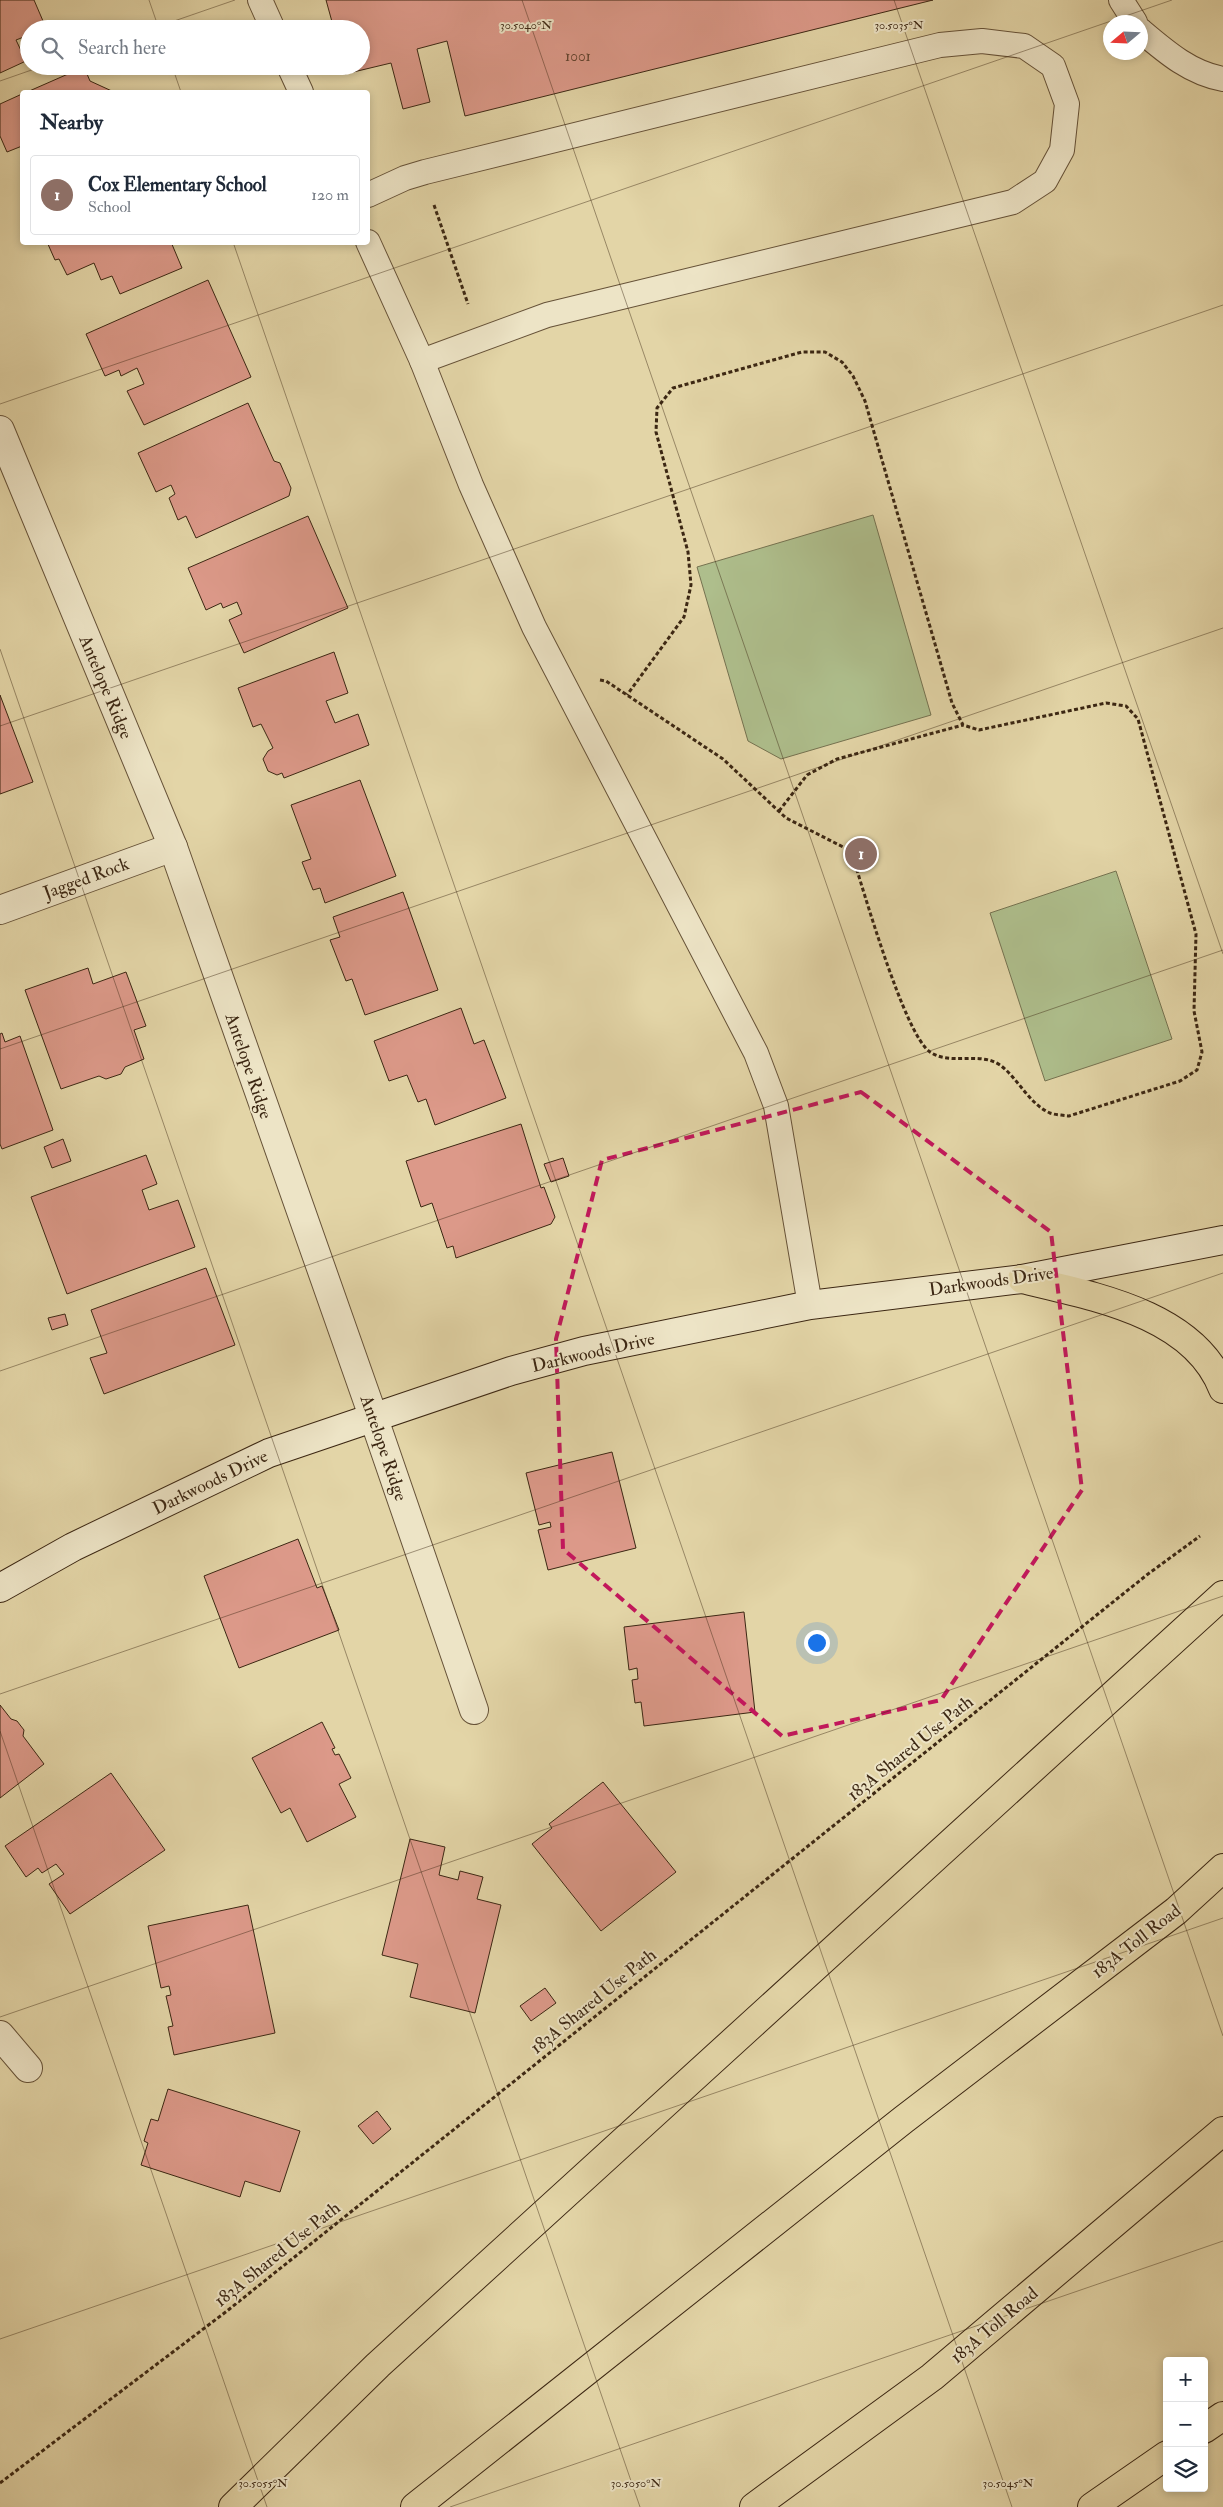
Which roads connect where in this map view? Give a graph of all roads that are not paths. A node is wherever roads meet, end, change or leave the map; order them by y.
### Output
1 (260, 0) edge
2 (1121, 0) edge
3 (1131, 15) edge
4 (268, 20) edge
5 (1148, 37) edge
6 (293, 75) edge
7 (1223, 79) edge
8 (300, 90) edge
9 (370, 194) edge
10 (369, 245) edge
11 (422, 362) junction
12 (0, 430) edge
13 (172, 847) junction
14 (0, 910) edge
15 (1223, 1240) edge
16 (1022, 1279) junction
17 (810, 1305) junction
18 (1223, 1389) edge
19 (373, 1416) junction
20 (0, 1588) edge
21 (1223, 1594) edge
22 (474, 1710) dead end
23 (1223, 1868) edge
24 (0, 2035) edge
25 (28, 2068) dead end
26 (1223, 2131) edge
27 (1223, 2416) edge
28 (1208, 2426) edge
29 (1163, 2458) edge
30 (232, 2507) edge
31 (415, 2507) edge
32 (754, 2507) edge
33 (1092, 2507) edge

1 - 4 lane
2 - 3 lane
5 - 7 lane
6 - 8 lane
9 - 11 lane
10 - 11 lane
11 - 17 lane
12 - 13 street, Antelope Ridge
13 - 14 street, Jagged Rock
13 - 19 street, Antelope Ridge
15 - 16 street, Darkwoods Drive
16 - 17 street, Darkwoods Drive
16 - 18 highway
17 - 19 street, Darkwoods Drive
19 - 20 street, Darkwoods Drive
19 - 22 street, Antelope Ridge
21 - 30 highway
23 - 31 highway, 183A Toll Road
24 - 25 street
26 - 32 highway, 183A Toll Road
27 - 28 highway
29 - 33 highway

